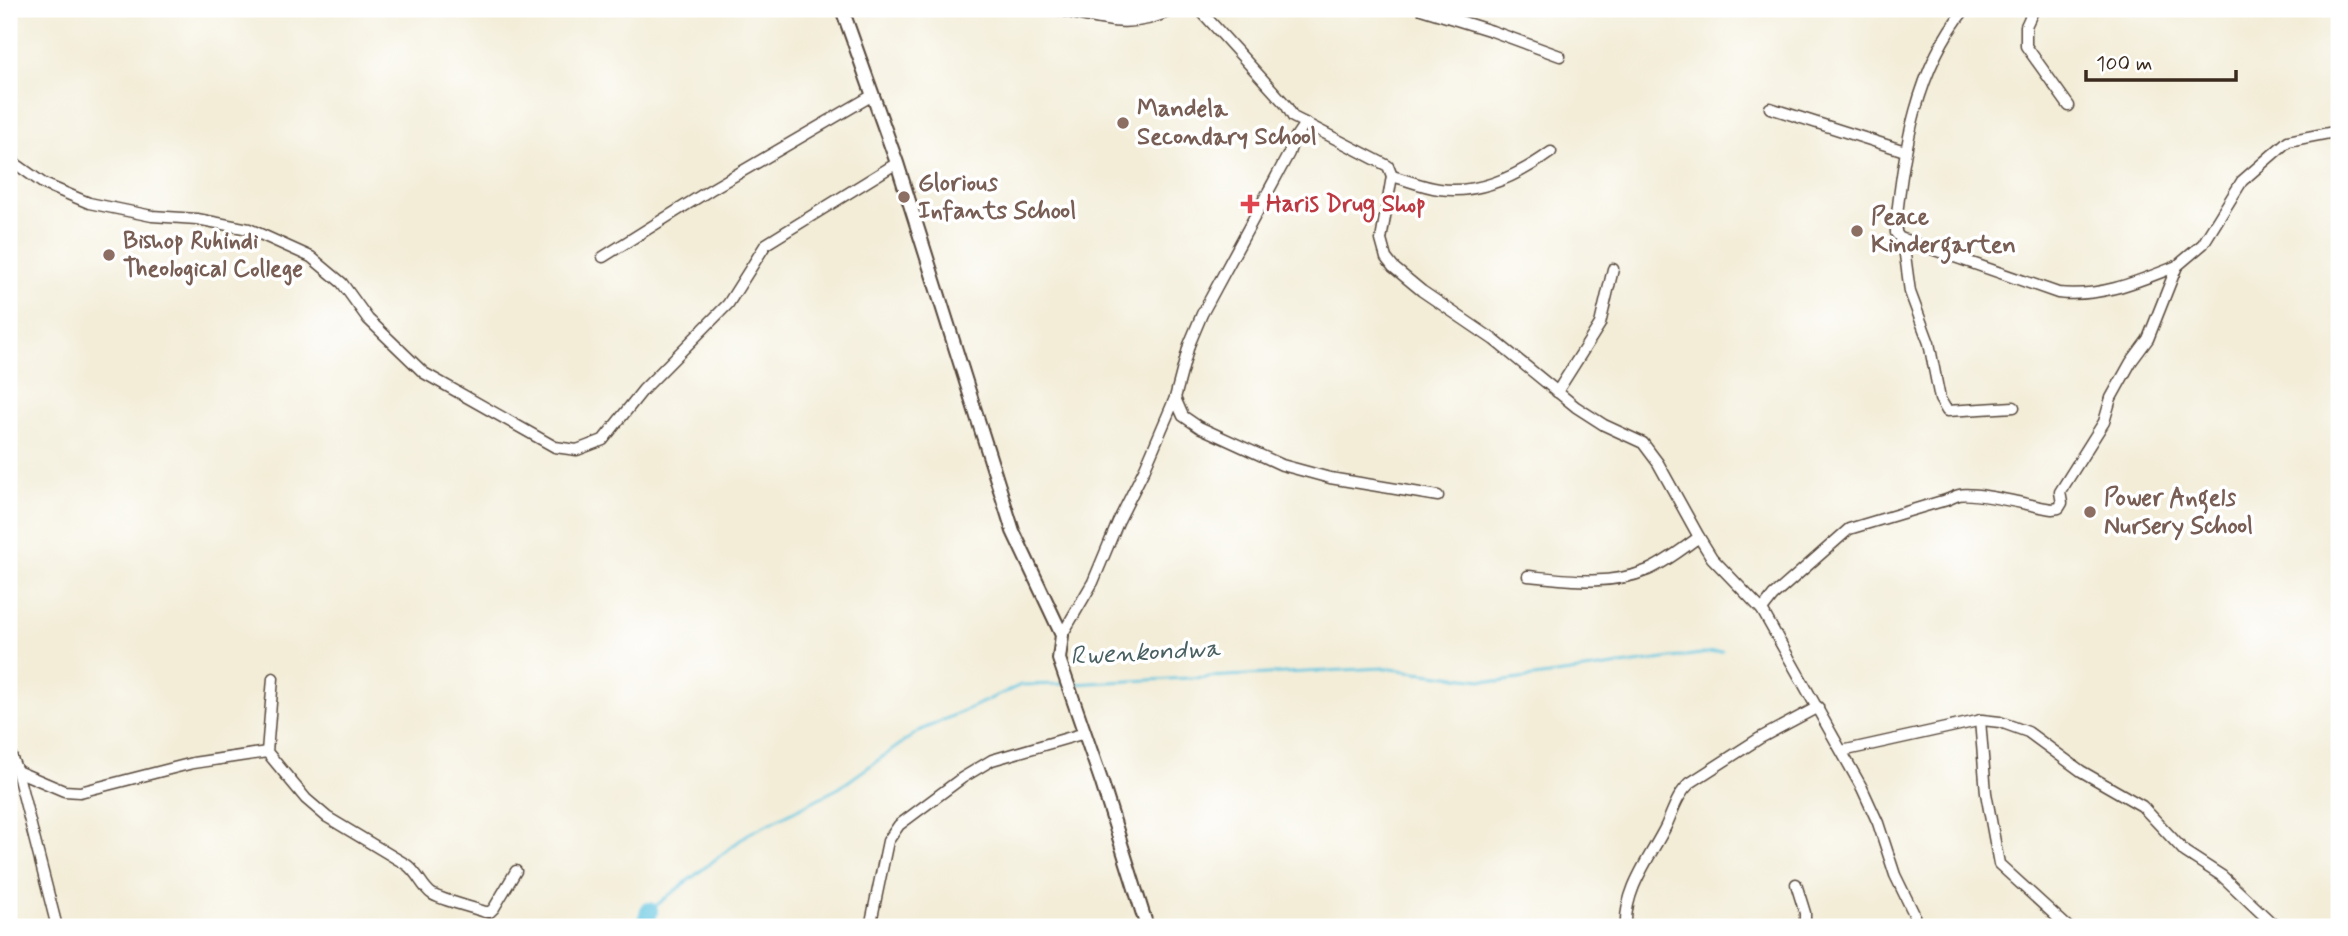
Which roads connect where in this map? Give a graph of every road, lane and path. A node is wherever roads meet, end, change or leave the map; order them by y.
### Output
1 (842, 9) edge
2 (1055, 9) edge
3 (1174, 9) edge
4 (1199, 9) edge
5 (1421, 9) edge
6 (1965, 9) edge
7 (2034, 9) edge
8 (1560, 56) dead end
9 (873, 95) junction
10 (2069, 106) dead end
11 (1770, 108) dead end
12 (1305, 123) junction
13 (2339, 131) edge
14 (1905, 151) junction
15 (1551, 152) dead end
16 (9, 159) edge
17 (897, 163) junction
18 (1392, 176) junction
19 (1903, 240) junction
20 (603, 257) dead end
21 (2178, 266) junction
22 (1613, 269) dead end
23 (1557, 392) junction
24 (1175, 398) junction
25 (2014, 407) dead end
26 (1438, 496) dead end
27 (1699, 537) junction
28 (1528, 576) dead end
29 (1762, 610) junction
30 (1062, 635) junction
31 (273, 678) dead end
32 (1818, 707) junction
33 (1980, 720) junction
34 (1085, 733) junction
35 (9, 751) edge
36 (1842, 751) junction
37 (267, 752) junction
38 (17, 771) junction
39 (516, 871) dead end
40 (1796, 884) dead end
41 (57, 927) edge
42 (870, 927) edge
43 (1147, 927) edge
44 (1626, 927) edge
45 (1805, 927) edge
46 (1914, 927) edge
47 (2068, 927) edge
48 (2276, 927) edge

1 - 9 street
2 - 3 street
4 - 12 street
5 - 8 street
6 - 14 street
7 - 10 street
9 - 17 street
9 - 20 street
11 - 14 street
12 - 18 street
12 - 24 street
13 - 21 street
14 - 19 street
15 - 18 street
16 - 17 street
17 - 30 street
18 - 23 street
19 - 21 street
19 - 25 street
21 - 29 street
22 - 23 street
23 - 27 street
24 - 26 street
24 - 30 street
27 - 28 street
27 - 29 street
29 - 32 street
30 - 34 street
31 - 37 street
32 - 36 street
32 - 44 street
33 - 36 street
33 - 47 street
33 - 48 street
34 - 42 street
34 - 43 street
35 - 38 street
36 - 46 street
37 - 38 street
37 - 39 street
38 - 41 street
40 - 45 street

